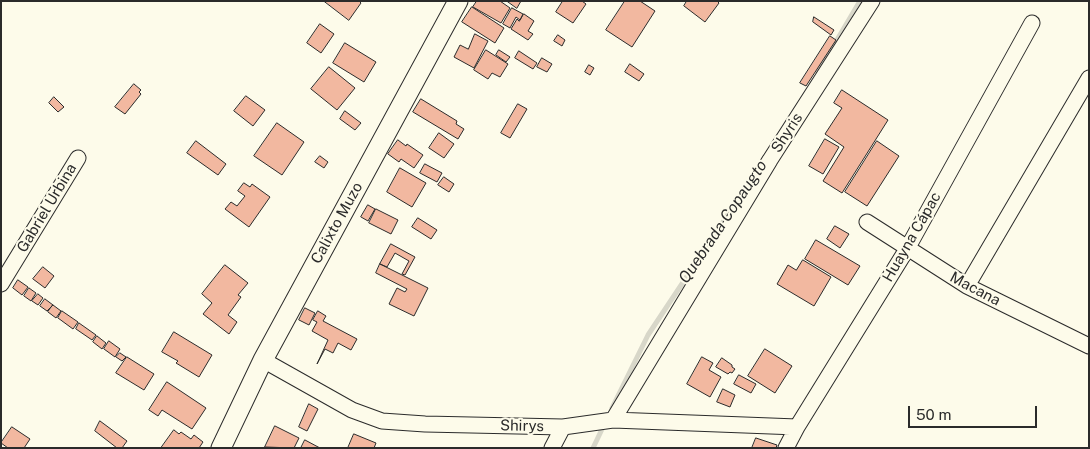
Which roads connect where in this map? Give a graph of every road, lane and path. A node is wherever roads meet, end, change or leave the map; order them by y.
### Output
1 (458, 1) edge
2 (872, 1) edge
3 (1032, 23) dead end
4 (1089, 78) edge
5 (78, 158) dead end
6 (867, 222) dead end
7 (906, 249) junction
8 (1, 284) edge
9 (966, 286) junction
10 (1089, 346) edge
11 (263, 360) junction
12 (613, 420) junction
13 (563, 427) junction
14 (797, 427) junction
15 (221, 448) edge
16 (552, 448) edge
17 (786, 448) edge

1 - 11 street, Calixto Muzo
2 - 12 street, Shyris
3 - 7 street, Huayna Cápac
4 - 9 street
5 - 8 street, Gabriel Urbina
6 - 7 street, Macana
7 - 9 street, Macana
7 - 14 street, Huayna Cápac
9 - 10 street, Macana
11 - 13 street, Shirys
11 - 15 street, Calixto Muzo
12 - 13 street, Shirys
12 - 14 street, Shirys
13 - 16 street
14 - 17 street, Huayna Cápac

